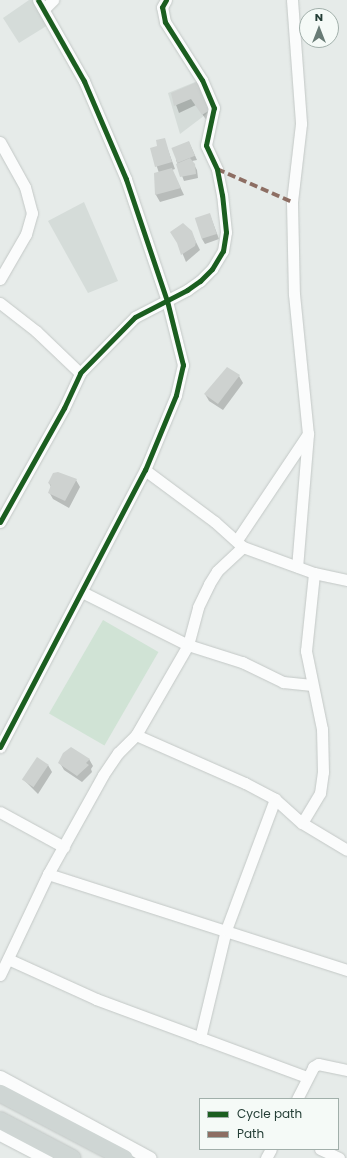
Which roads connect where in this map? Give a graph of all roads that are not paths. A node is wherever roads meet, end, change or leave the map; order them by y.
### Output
1 (53, 0) edge
2 (166, 0) edge
3 (292, 0) edge
4 (41, 5) edge
5 (0, 142) edge
6 (0, 279) edge
7 (166, 301) junction
8 (0, 303) edge
9 (80, 373) junction
10 (308, 434) junction
11 (145, 470) junction
12 (0, 522) edge
13 (240, 544) junction
14 (297, 567) junction
15 (314, 573) junction
16 (347, 580) edge
17 (82, 592) junction
18 (188, 645) junction
19 (312, 685) junction
20 (136, 735) junction
21 (0, 747) edge
22 (275, 800) junction
23 (0, 812) edge
24 (302, 823) junction
25 (64, 847) junction
26 (347, 850) edge
27 (48, 874) junction
28 (226, 930) junction
29 (8, 959) junction
30 (347, 970) edge
31 (0, 975) edge
32 (200, 1038) junction
33 (347, 1070) edge
34 (307, 1077) junction
35 (0, 1078) edge
36 (0, 1093) edge
37 (297, 1098) edge
38 (0, 1120) edge
39 (0, 1134) edge
40 (322, 1150) edge
41 (46, 1158) edge
42 (72, 1158) edge
43 (124, 1158) edge
44 (150, 1158) edge
45 (339, 1158) edge

1 - 4 street
2 - 7 street
3 - 10 street
4 - 7 street
5 - 6 street
7 - 9 street
7 - 11 street
8 - 9 street
9 - 12 street
10 - 13 street
10 - 14 street
11 - 13 street
11 - 17 street
13 - 14 street
13 - 18 street
14 - 15 street
15 - 16 street
15 - 19 street
17 - 18 street
17 - 21 street
18 - 19 street
18 - 20 street
19 - 24 street
20 - 22 street
20 - 25 street
22 - 24 street
22 - 28 street
23 - 25 street
24 - 26 street
25 - 27 street
27 - 28 street
27 - 29 street
28 - 30 street
28 - 32 street
29 - 31 street
29 - 32 street
32 - 34 street
33 - 34 street
34 - 37 street
35 - 44 street
36 - 43 main road
38 - 42 main road
39 - 41 street
40 - 45 street

